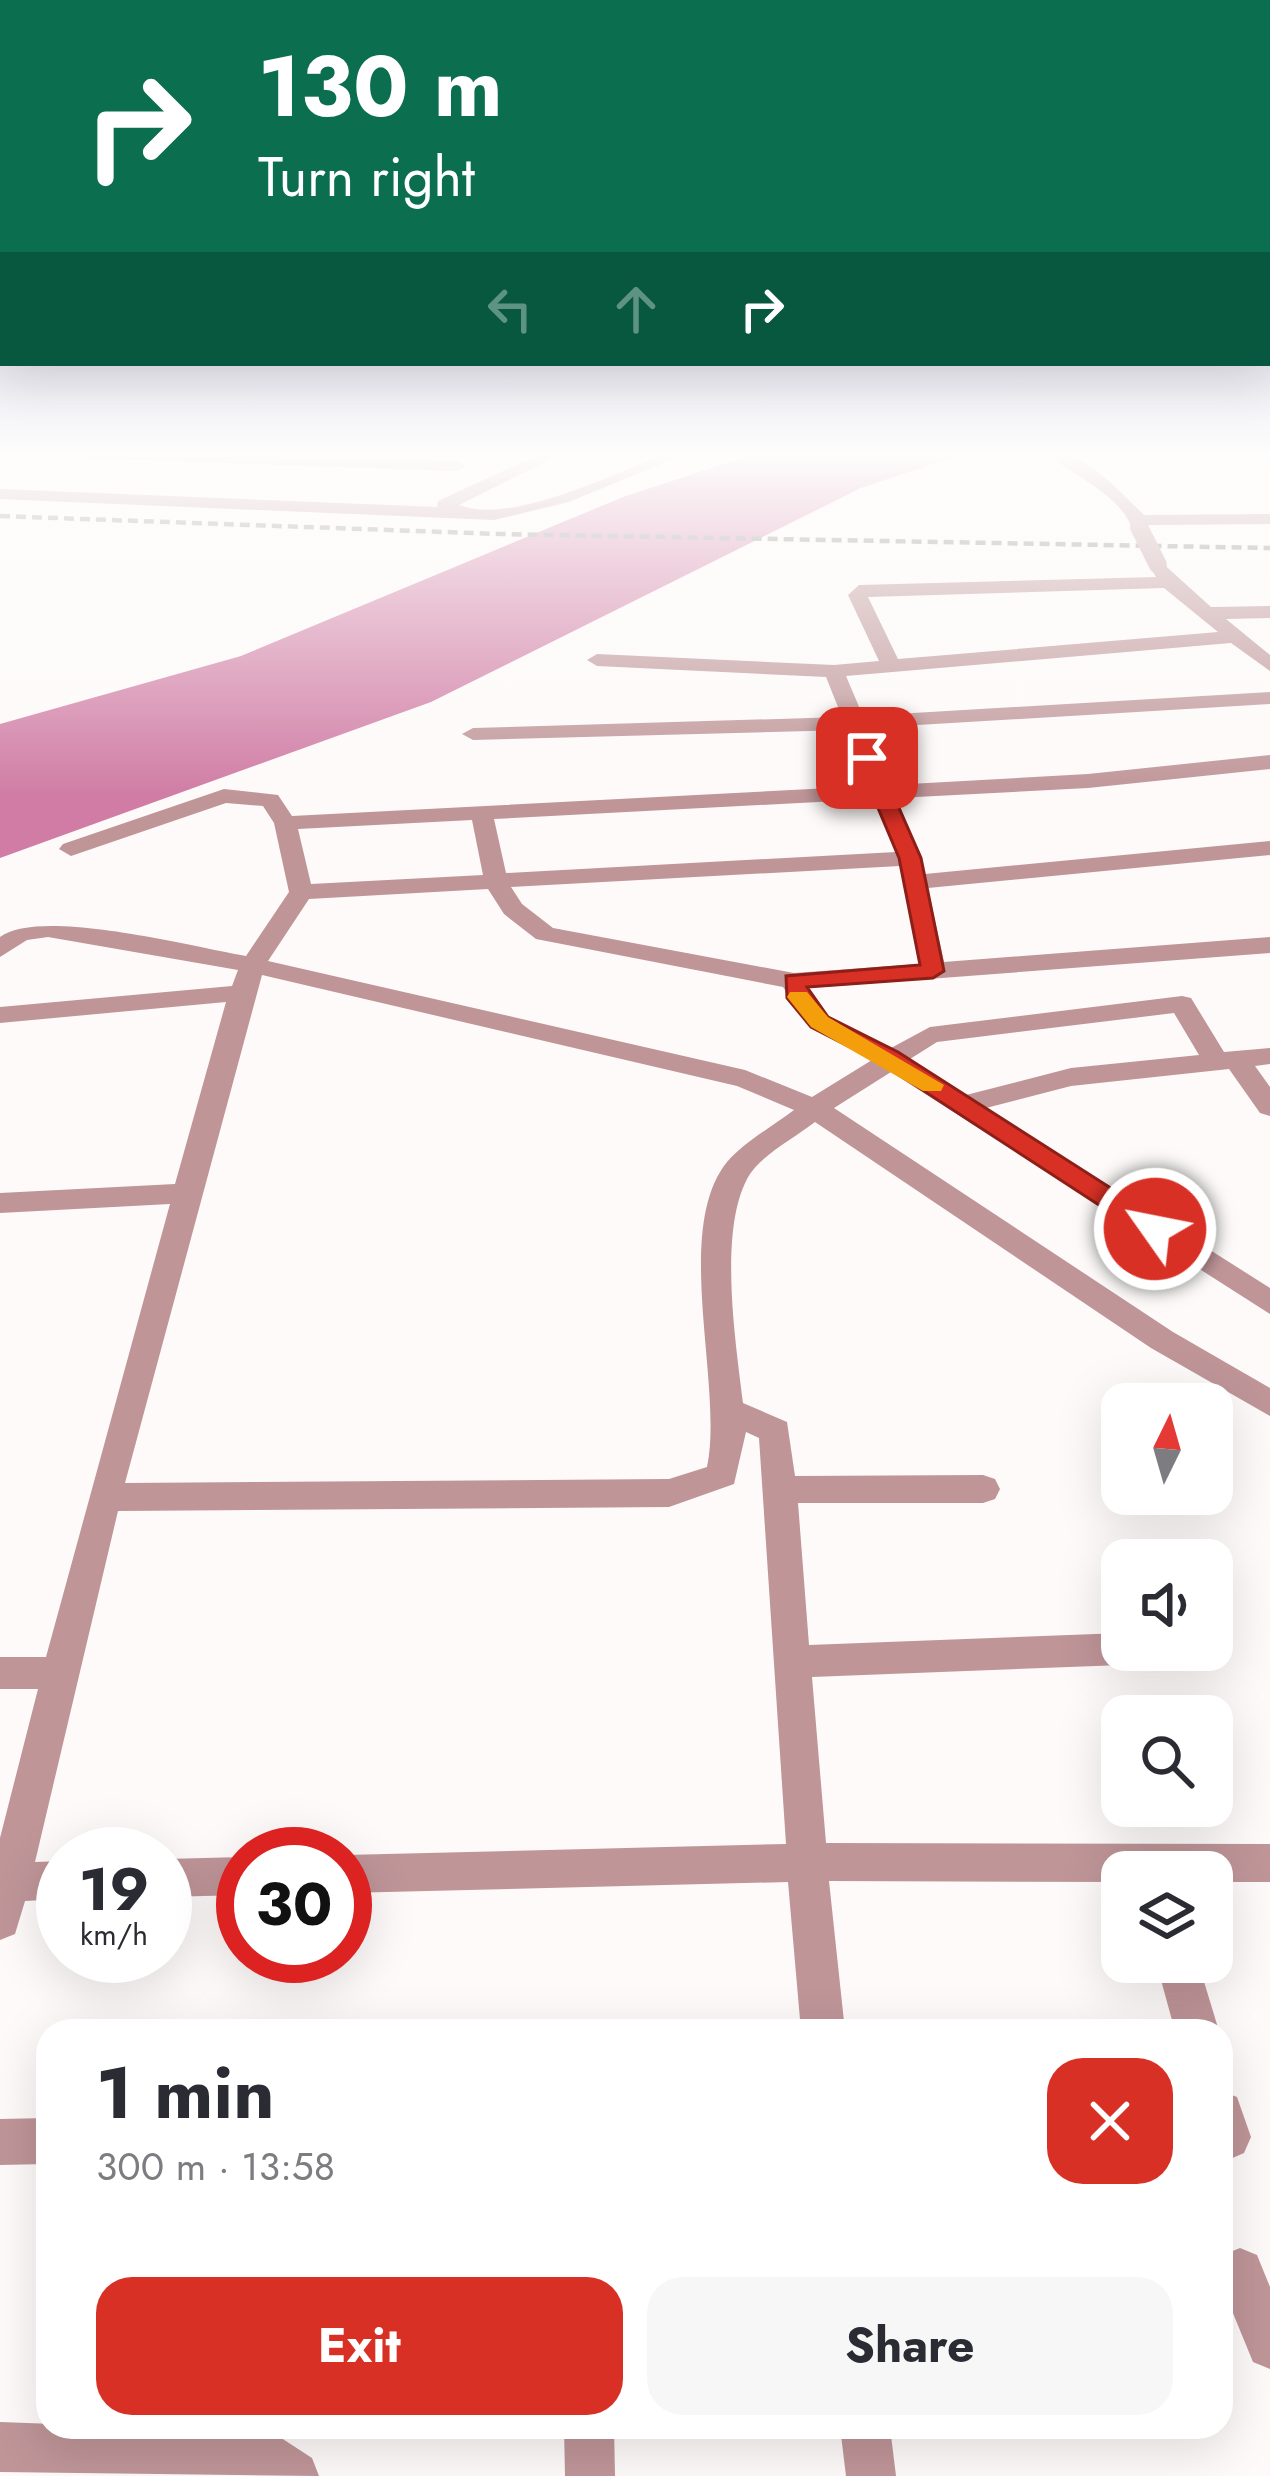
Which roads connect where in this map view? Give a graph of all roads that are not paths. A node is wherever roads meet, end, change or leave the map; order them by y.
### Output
1 (1160, 567) edge
2 (1163, 573) junction
3 (1270, 612) edge
4 (1210, 613) junction
5 (1238, 636) junction
6 (597, 660) dead end
7 (1270, 664) edge
8 (892, 665) junction
9 (834, 671) junction
10 (1270, 698) edge
11 (853, 723) junction
12 (473, 734) dead end
13 (1270, 762) edge
14 (881, 793) junction
15 (481, 809) junction
16 (285, 823) junction
17 (71, 848) dead end
18 (1270, 848) edge
19 (912, 870) junction
20 (495, 879) junction
21 (302, 892) junction
22 (1270, 945) edge
23 (0, 949) edge
24 (933, 971) junction
25 (248, 979) junction
26 (794, 981) junction
27 (0, 1015) edge
28 (1270, 1055) edge
29 (889, 1058) junction
30 (1226, 1060) junction
31 (963, 1105) junction
32 (1270, 1107) edge
33 (814, 1108) junction
34 (190, 1193) junction
35 (0, 1203) edge
36 (1270, 1303) edge
37 (1270, 1404) edge
38 (727, 1410) junction
39 (982, 1489) dead end
40 (780, 1490) junction
41 (104, 1497) junction
42 (1101, 1650) edge
43 (794, 1662) junction
44 (0, 1673) edge
45 (61, 1673) junction
46 (807, 1862) junction
47 (1270, 1864) edge
48 (1233, 1865) edge
49 (1101, 1867) edge
50 (372, 1873) edge
51 (36, 1887) edge
52 (3, 1895) edge
53 (1183, 1983) edge
54 (822, 2019) edge
55 (1194, 2019) edge
56 (36, 2141) edge
57 (0, 2142) edge
58 (1240, 2272) dead end
59 (1270, 2345) edge
60 (589, 2439) edge
61 (866, 2439) edge
62 (0, 2447) edge
63 (294, 2476) edge
64 (590, 2476) edge
65 (871, 2476) edge

1 - 2 street, bridge
2 - 4 street
2 - 8 street
3 - 4 street
4 - 5 street
5 - 7 street
5 - 8 street
6 - 9 street
8 - 9 street
9 - 11 street
10 - 11 street
11 - 12 street
11 - 14 street
13 - 14 street
14 - 15 street
14 - 19 street
15 - 16 street
15 - 20 street
16 - 17 street
16 - 21 street
18 - 19 street
19 - 20 street
19 - 24 street
20 - 21 street
20 - 26 street
21 - 25 street
22 - 24 street
23 - 25 street
24 - 26 street
25 - 27 street
25 - 33 street
25 - 34 street
26 - 29 street
28 - 30 street
29 - 30 street
29 - 31 street
29 - 33 street
30 - 31 street
30 - 32 street
31 - 36 street
33 - 37 street
33 - 38 street
34 - 35 street
34 - 41 street
38 - 40 street
38 - 41 street
39 - 40 street
40 - 43 street
41 - 45 street
42 - 43 street
43 - 46 street
44 - 45 street
45 - 52 street
46 - 49 street
46 - 50 street
46 - 54 street
47 - 48 street
51 - 52 street
53 - 55 street
56 - 57 street
58 - 59 street
60 - 64 street
61 - 65 street
62 - 63 street

